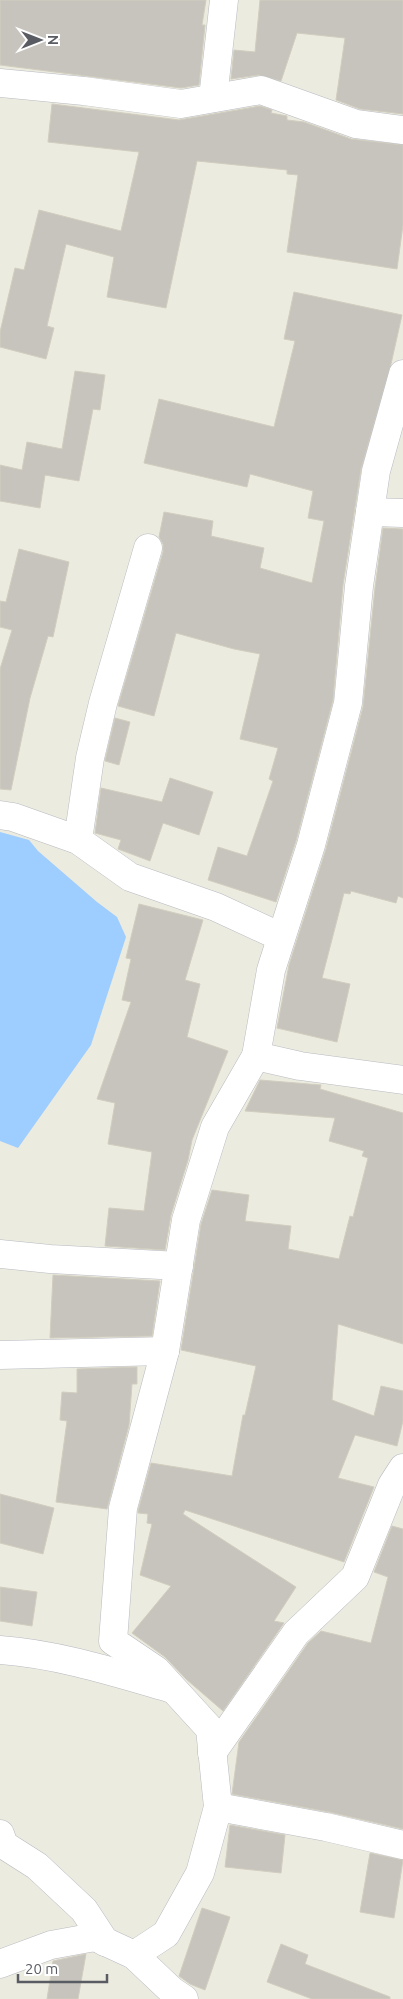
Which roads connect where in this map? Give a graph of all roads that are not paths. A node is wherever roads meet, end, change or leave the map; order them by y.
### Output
1 (224, 0) edge
2 (0, 83) edge
3 (213, 98) junction
4 (403, 130) edge
5 (403, 374) edge
6 (370, 512) junction
7 (403, 513) edge
8 (148, 548) dead end
9 (0, 815) edge
10 (78, 840) junction
11 (282, 937) junction
12 (256, 1056) junction
13 (403, 1080) edge
14 (0, 1254) edge
15 (179, 1266) junction
16 (165, 1351) junction
17 (0, 1355) edge
18 (403, 1468) edge
19 (0, 1650) edge
20 (174, 1690) junction
21 (212, 1753) junction
22 (218, 1807) junction
23 (0, 1834) edge
24 (403, 1845) edge
25 (105, 1942) junction
26 (134, 1954) junction
27 (0, 1964) edge
28 (184, 1999) edge

1 - 3 street
2 - 3 street
3 - 4 street
5 - 6 street
6 - 7 street
6 - 11 street
8 - 10 street
9 - 10 street
10 - 11 street
11 - 12 street
12 - 13 street
12 - 15 street
14 - 15 street
15 - 16 street
16 - 17 street
16 - 20 street
18 - 21 street
19 - 20 street
20 - 21 street
21 - 22 street
22 - 24 street
22 - 26 street
23 - 25 street
25 - 26 street
25 - 27 street
26 - 28 street

